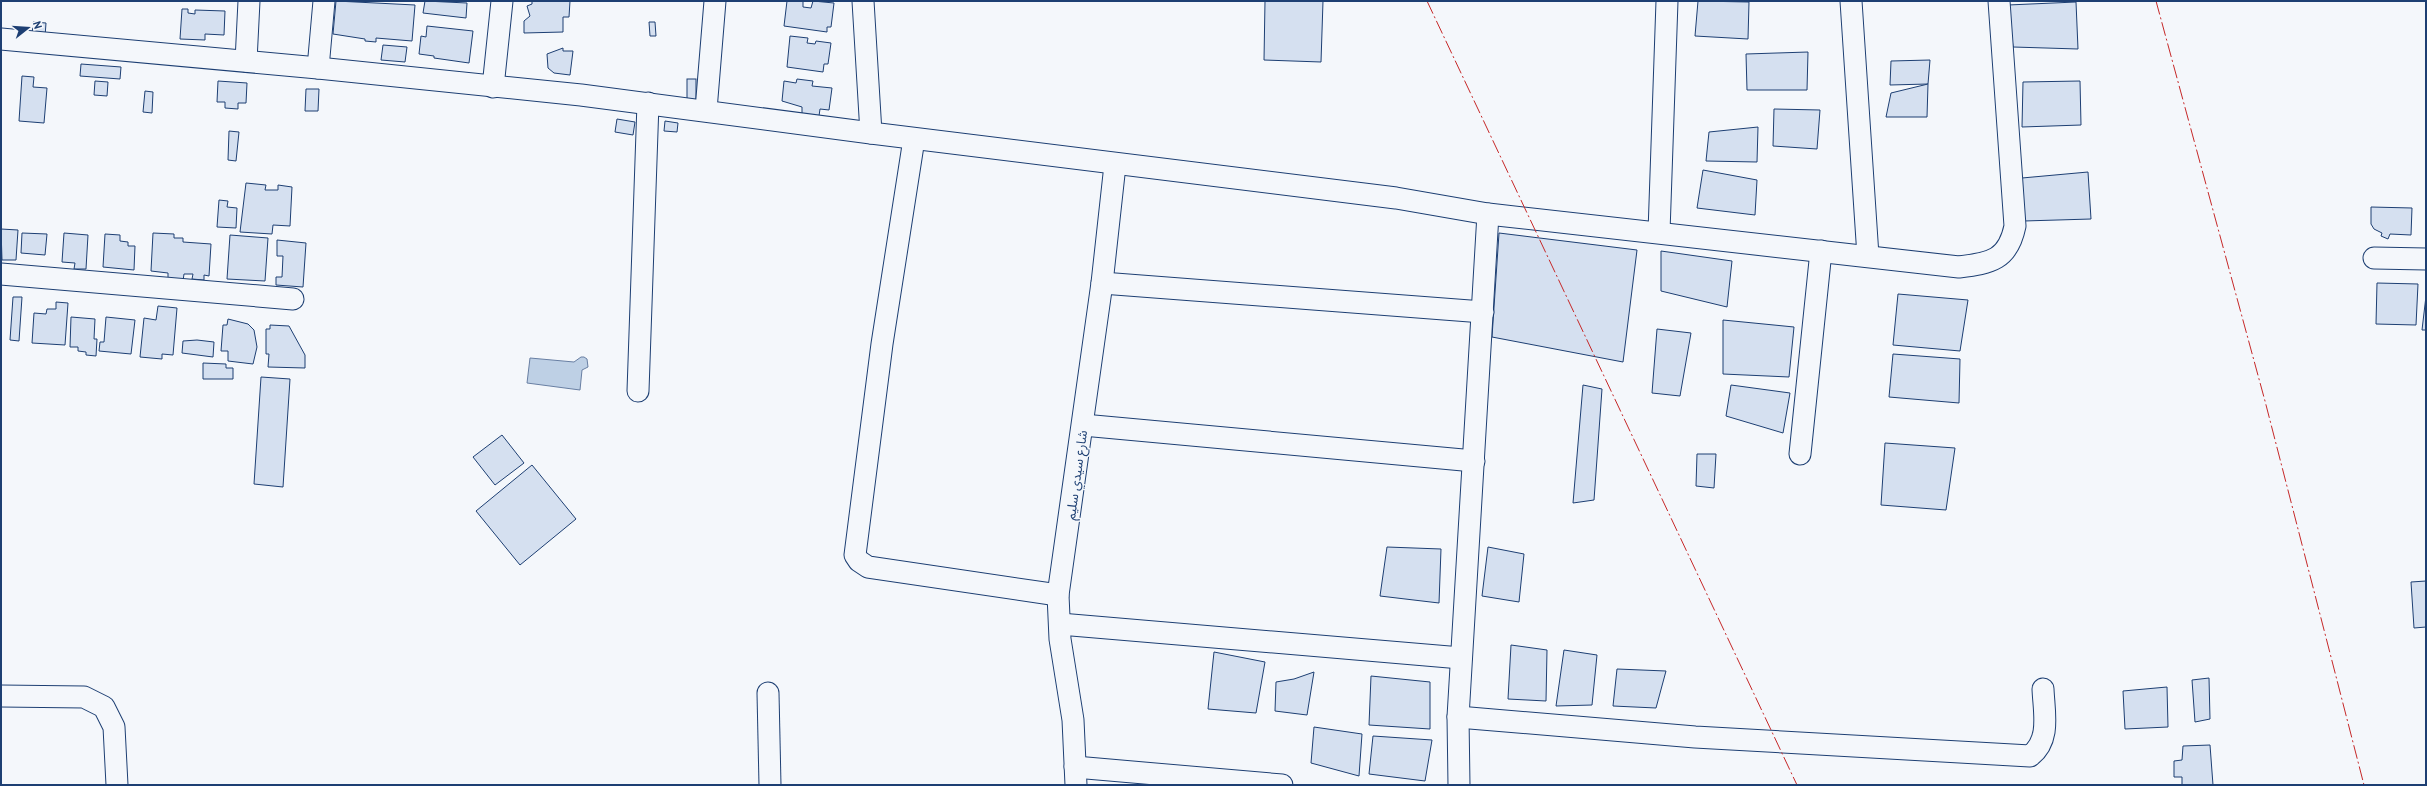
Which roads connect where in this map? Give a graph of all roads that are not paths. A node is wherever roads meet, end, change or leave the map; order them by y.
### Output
1 (249, 1) edge
2 (324, 1) edge
3 (502, 1) edge
4 (715, 1) edge
5 (863, 1) edge
6 (1667, 1) edge
7 (1851, 1) edge
8 (1999, 1) edge
9 (1, 39) edge
10 (246, 61) junction
11 (318, 68) junction
12 (493, 86) junction
13 (648, 103) junction
14 (706, 110) junction
15 (871, 133) junction
16 (914, 139) junction
17 (1114, 165) junction
18 (1488, 214) junction
19 (1659, 232) junction
20 (1821, 251) junction
21 (1868, 256) junction
22 (2374, 258) dead end
23 (2426, 259) edge
24 (1, 274) edge
25 (1102, 283) junction
26 (293, 299) dead end
27 (1483, 312) junction
28 (638, 391) dead end
29 (1083, 426) junction
30 (1800, 454) dead end
31 (1474, 461) junction
32 (1058, 595) junction
33 (1060, 624) junction
34 (1461, 658) junction
35 (2043, 689) dead end
36 (768, 693) dead end
37 (1, 696) edge
38 (1458, 717) junction
39 (1076, 776) edge
40 (117, 785) edge
41 (770, 785) edge
42 (1282, 785) edge
43 (1459, 785) edge

1 - 10 street
2 - 11 street
3 - 12 street
4 - 14 street
5 - 15 street
6 - 19 street
7 - 21 street
8 - 21 street
9 - 10 street
10 - 11 street
11 - 12 street
12 - 13 street
13 - 14 street
13 - 28 street
14 - 15 street
15 - 16 street
16 - 17 street
16 - 32 street
17 - 18 street
17 - 25 street, شارع سيدي سليم
18 - 19 street
18 - 27 street
19 - 20 street
20 - 21 street
20 - 30 street
22 - 23 street
24 - 26 street
25 - 27 street
25 - 29 street, شارع سيدي سليم
27 - 31 street
29 - 31 street
29 - 32 street, شارع سيدي سليم
31 - 34 street
32 - 33 street, شارع سيدي سليم
33 - 34 street
33 - 39 street, شارع سيدي سليم
34 - 38 street
35 - 38 street
36 - 41 street
37 - 40 street
38 - 43 street
39 - 42 street

